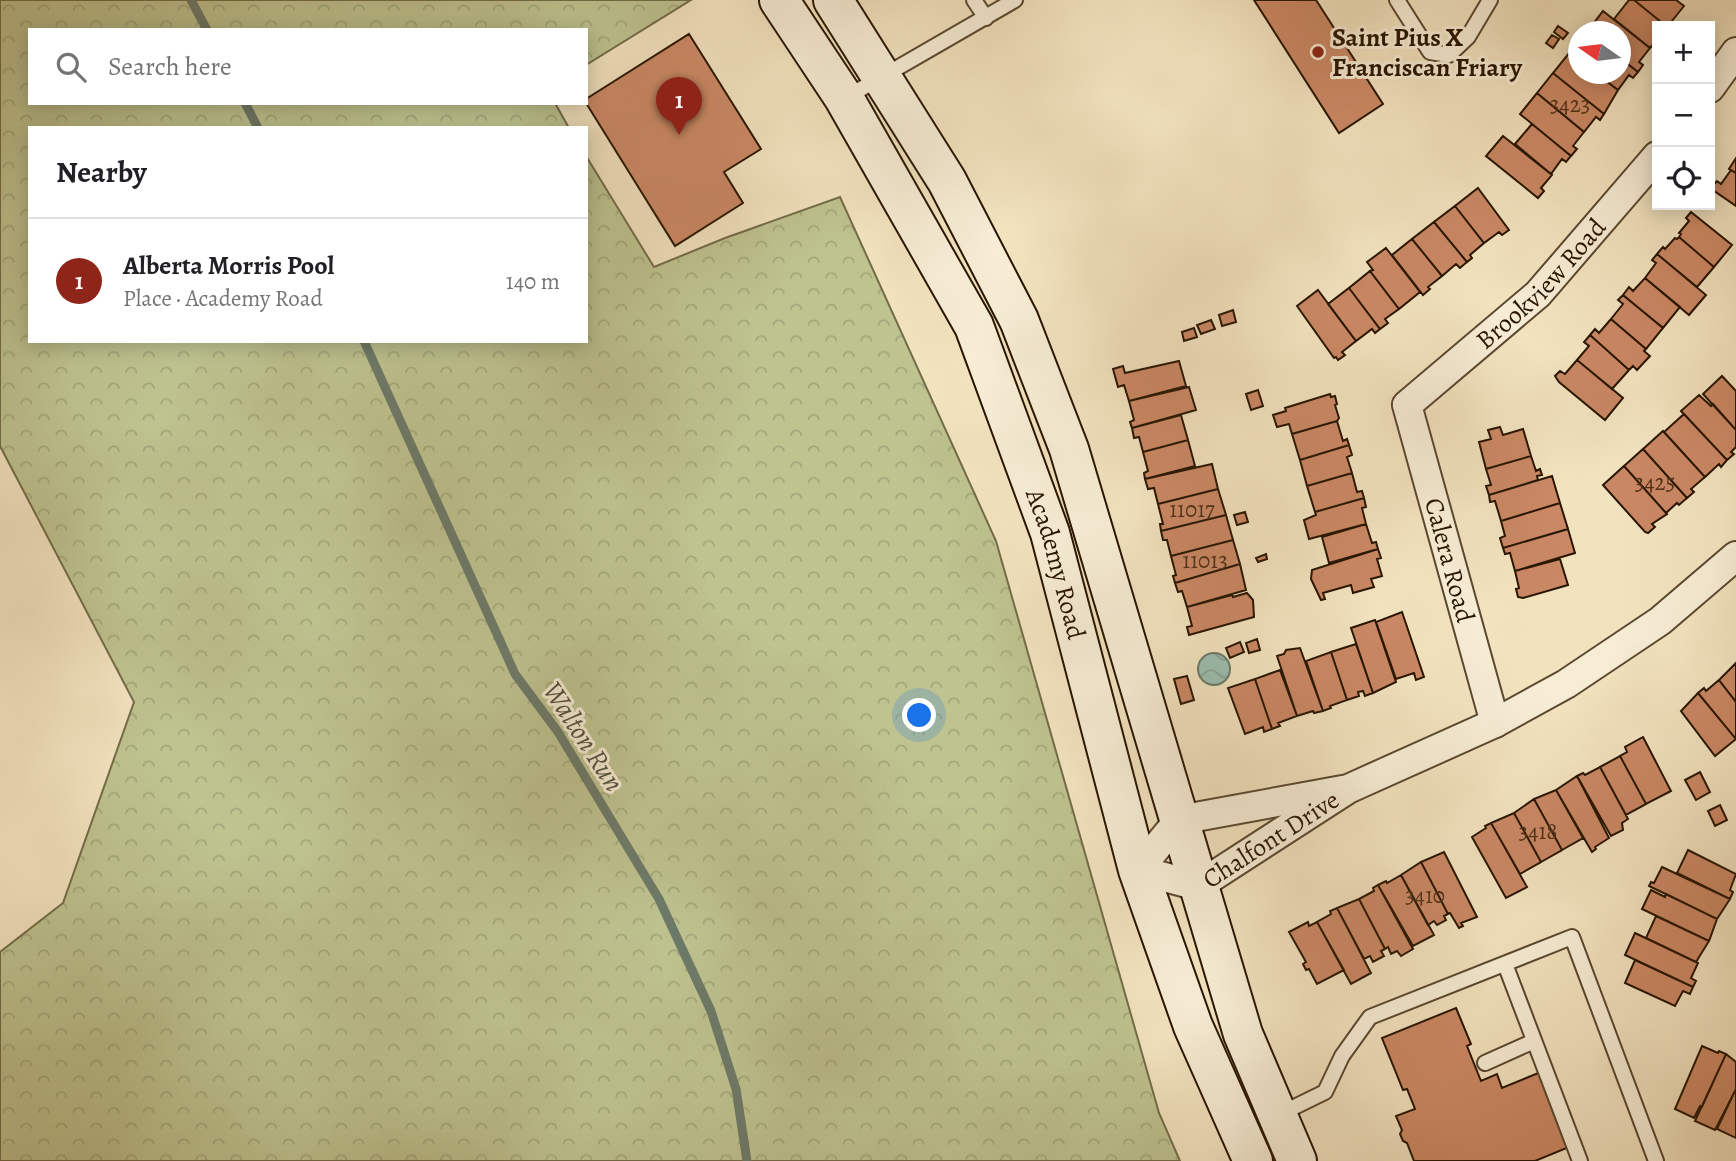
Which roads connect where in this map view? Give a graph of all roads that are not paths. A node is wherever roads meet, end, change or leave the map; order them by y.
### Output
1 (779, 0) edge
2 (833, 0) edge
3 (974, 0) edge
4 (1015, 0) edge
5 (1397, 0) edge
6 (1490, 0) edge
7 (986, 18) junction
8 (1736, 52) edge
9 (883, 78) junction
10 (1713, 84) edge
11 (844, 98) junction
12 (1652, 162) edge
13 (1413, 400) joint
14 (1736, 556) edge
15 (1495, 723) junction
16 (1348, 789) junction
17 (1179, 820) junction
18 (1138, 870) junction
19 (1198, 886) junction
20 (1504, 964) junction
21 (1534, 1041) junction
22 (1485, 1062) dead end
23 (1278, 1115) junction
24 (1253, 1161) edge
25 (1297, 1161) edge
26 (1580, 1161) edge
27 (1656, 1161) edge

1 - 11 main road, Academy Road
2 - 9 main road, Academy Road
3 - 7 lane
4 - 7 lane
5 - 6 lane
7 - 9 lane
8 - 10 street
9 - 11 lane
9 - 17 main road, Academy Road
11 - 18 main road, Academy Road
12 - 13 street, Brookview Road
13 - 15 street, Calera Road
14 - 15 street, Chalfont Drive
15 - 16 street, Chalfont Drive
16 - 17 street, Chalfont Drive
16 - 19 street, Chalfont Drive
17 - 18 street
17 - 19 main road, Academy Road
18 - 19 street, Chalfont Drive
18 - 24 main road, Academy Road
19 - 23 main road, Academy Road
20 - 21 lane
20 - 23 lane
20 - 27 lane
21 - 22 lane
21 - 26 lane
23 - 25 main road, Academy Road

